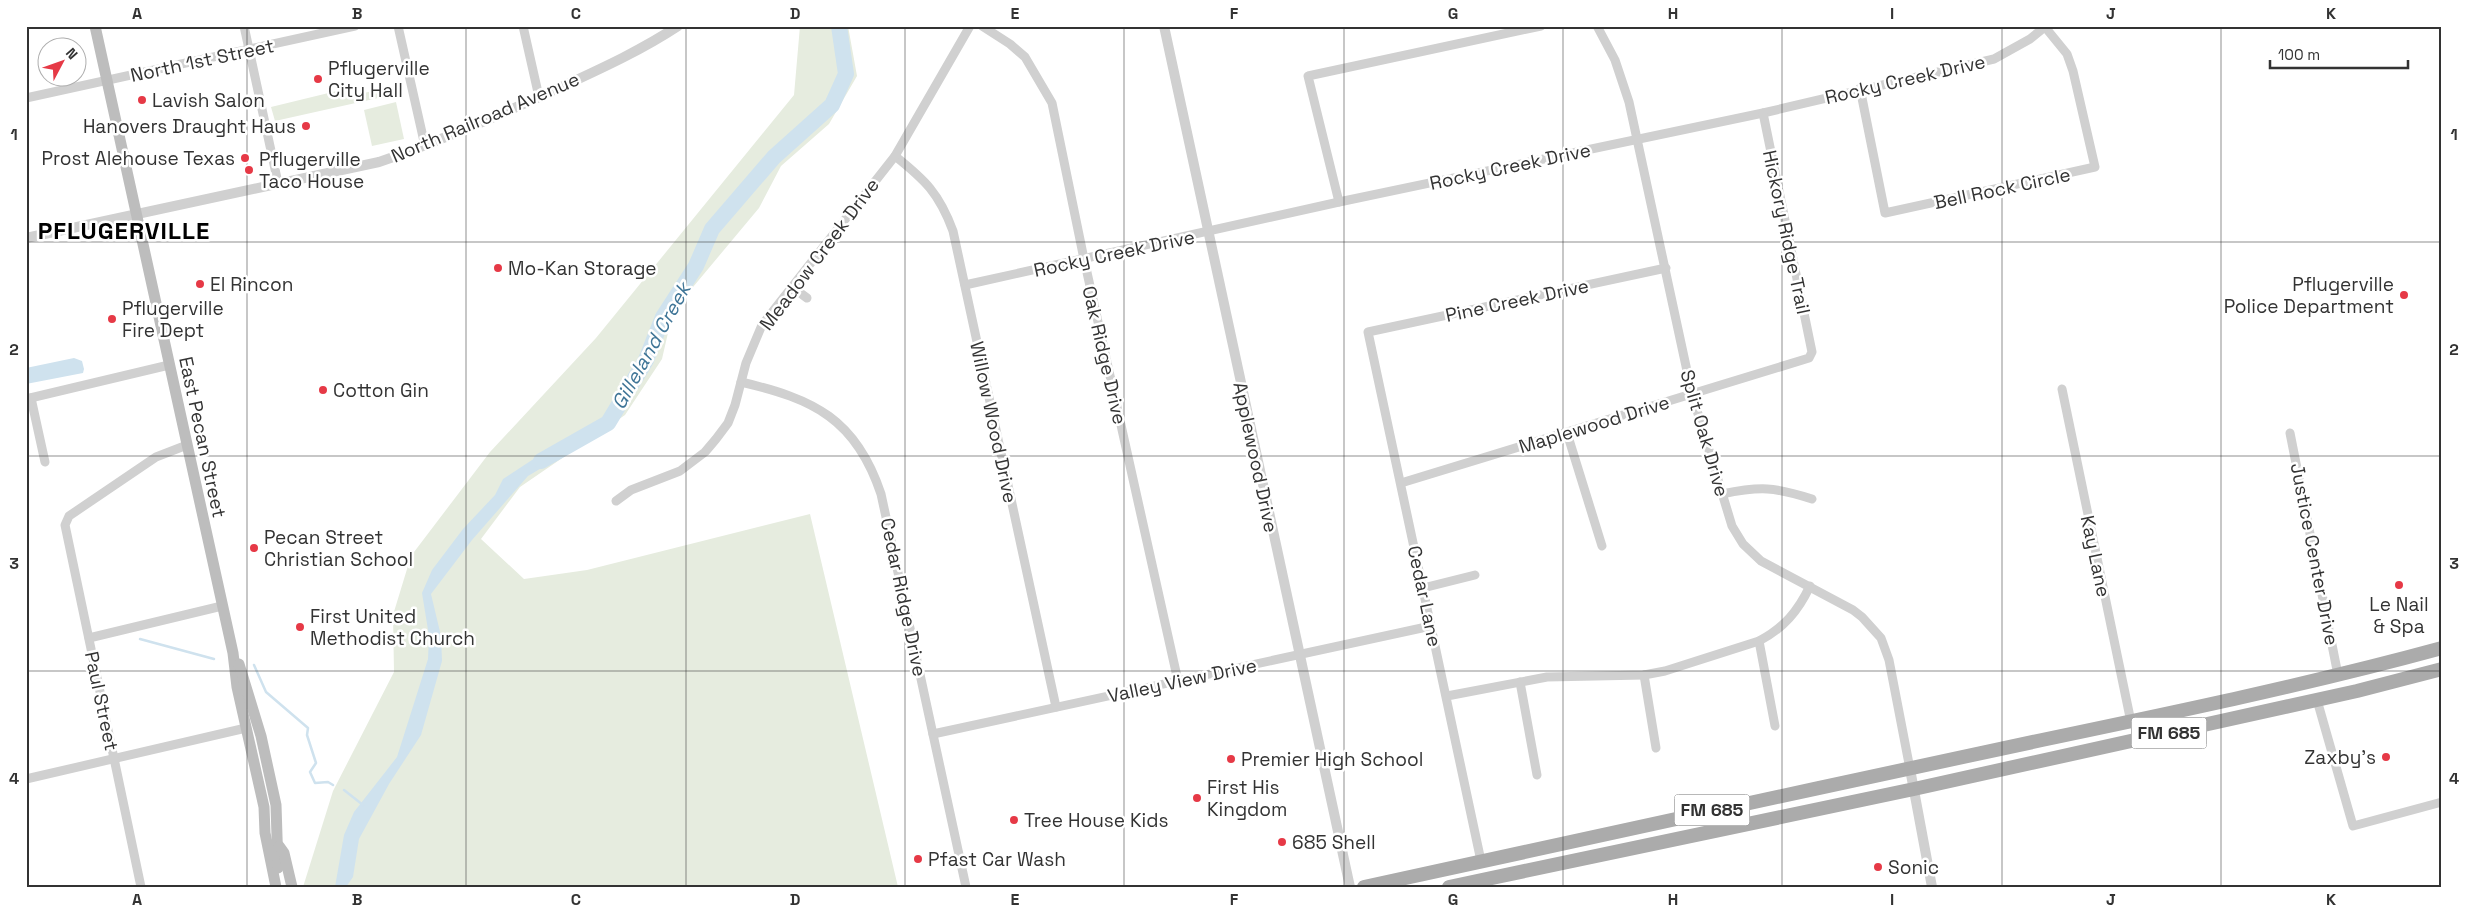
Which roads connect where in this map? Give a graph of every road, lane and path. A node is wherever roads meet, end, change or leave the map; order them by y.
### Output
1 (95, 26) edge
2 (244, 26) edge
3 (355, 26) edge
4 (398, 26) edge
5 (523, 26) edge
6 (678, 26) edge
7 (970, 26) edge
8 (982, 26) edge
9 (1164, 26) edge
10 (1541, 26) edge
11 (1597, 26) edge
12 (2045, 27) edge
13 (249, 50) junction
14 (107, 81) junction
15 (1860, 88) junction
16 (539, 97) junction
17 (26, 98) edge
18 (1762, 113) junction
19 (1638, 139) junction
20 (426, 146) junction
21 (895, 156) junction
22 (278, 183) junction
23 (1339, 202) junction
24 (136, 214) junction
25 (1208, 233) junction
26 (26, 238) edge
27 (1084, 259) junction
28 (1666, 268) junction
29 (965, 285) junction
30 (792, 287) junction
31 (807, 298) dead end
32 (1368, 332) joint
33 (1812, 352) joint
34 (169, 365) junction
35 (741, 382) junction
36 (2062, 389) dead end
37 (1692, 394) junction
38 (29, 398) edge
39 (2290, 432) dead end
40 (1567, 433) junction
41 (186, 445) junction
42 (45, 462) dead end
43 (1401, 483) junction
44 (1722, 494) junction
45 (1812, 499) dead end
46 (616, 501) dead end
47 (1602, 546) dead end
48 (1475, 575) dead end
49 (1810, 586) junction
50 (1423, 588) junction
51 (222, 606) junction
52 (1432, 626) junction
53 (88, 638) junction
54 (1759, 642) junction
55 (2442, 648) edge
56 (233, 653) junction
57 (1299, 654) junction
58 (2442, 669) edge
59 (1644, 675) junction
60 (2338, 675) junction
61 (1178, 681) junction
62 (1520, 682) junction
63 (1447, 696) junction
64 (2317, 700) junction
65 (1056, 707) junction
66 (2131, 722) junction
67 (1775, 726) dead end
68 (246, 728) junction
69 (934, 734) junction
70 (1656, 748) dead end
71 (114, 759) junction
72 (1910, 769) junction
73 (1537, 775) dead end
74 (26, 779) edge
75 (1914, 789) junction
76 (2442, 802) edge
77 (264, 807) junction
78 (276, 841) junction
79 (1482, 861) junction
80 (141, 887) edge
81 (276, 887) edge
82 (282, 887) edge
83 (292, 887) edge
84 (966, 887) edge
85 (1350, 887) edge
86 (1364, 887) edge
87 (1449, 887) edge
88 (1932, 887) edge

1 - 14 main road, East Pecan Street
2 - 13 street
3 - 13 street, North 1st Street
4 - 20 street
5 - 16 street
6 - 16 street, North Railroad Avenue
7 - 21 street, Meadow Creek Drive
8 - 27 street, Oak Ridge Drive
9 - 25 street, Applewood Drive
10 - 23 street
11 - 19 street, Split Oak Drive
12 - 15 street, Rocky Creek Drive
12 - 15 street, Bell Rock Circle
13 - 14 street, North 1st Street
13 - 22 street
14 - 17 street, North 1st Street
14 - 24 main road, East Pecan Street
15 - 18 street, Rocky Creek Drive
16 - 20 street, North Railroad Avenue
18 - 19 street, Rocky Creek Drive
18 - 33 street, Hickory Ridge Trail
19 - 23 street, Rocky Creek Drive
19 - 28 street, Split Oak Drive
20 - 22 street, North Railroad Avenue
21 - 29 street, Willow Wood Drive
21 - 30 street, Meadow Creek Drive
22 - 24 street, North Railroad Avenue
23 - 25 street, Rocky Creek Drive
24 - 26 street, North Railroad Avenue
24 - 34 main road, East Pecan Street
25 - 27 street, Rocky Creek Drive
25 - 57 street, Applewood Drive
27 - 29 street, Rocky Creek Drive
27 - 61 street, Oak Ridge Drive
28 - 32 street, Pine Creek Drive
28 - 37 street, Split Oak Drive
29 - 65 street, Willow Wood Drive
30 - 31 street
30 - 35 street, Meadow Creek Drive
32 - 43 street, Cedar Lane
33 - 37 street, Maplewood Drive
34 - 38 street
34 - 41 main road, East Pecan Street
35 - 46 street, Meadow Creek Drive
35 - 69 street, Cedar Ridge Drive
36 - 66 street, Kay Lane
37 - 40 street, Maplewood Drive
37 - 44 street, Split Oak Drive
38 - 42 street
39 - 60 street, Justice Center Drive
40 - 43 street, Maplewood Drive
40 - 47 street
41 - 51 main road, East Pecan Street
41 - 53 street, Paul Street
43 - 50 street, Cedar Lane
44 - 45 street
44 - 49 street, Split Oak Drive
48 - 50 street
49 - 54 street
49 - 72 street, Split Oak Drive
50 - 52 street, Cedar Lane
51 - 53 street
51 - 56 main road, East Pecan Street
52 - 57 street, Valley View Drive
52 - 63 street, Cedar Lane
53 - 71 street, Paul Street
54 - 59 street
54 - 67 street
55 - 60 main road, FM 685
56 - 68 main road, East Pecan Street
56 - 78 main road, East Pecan Street
57 - 61 street, Valley View Drive
57 - 85 street, Applewood Drive
58 - 64 main road, FM 685
59 - 62 street
59 - 70 street
60 - 66 main road, FM 685
61 - 65 street, Valley View Drive
62 - 63 street
62 - 73 street
63 - 79 street, Cedar Lane
64 - 75 main road, FM 685
64 - 76 street
65 - 69 street, Valley View Drive
66 - 72 main road, FM 685
68 - 71 street
68 - 77 main road, East Pecan Street
69 - 84 street, Cedar Ridge Drive
71 - 74 street
71 - 80 street, Paul Street
72 - 75 street
72 - 79 main road, FM 685
75 - 87 main road, FM 685
75 - 88 street
77 - 78 main road
77 - 81 main road, East Pecan Street
78 - 82 main road, East Pecan Street
78 - 83 main road
79 - 86 main road, FM 685

